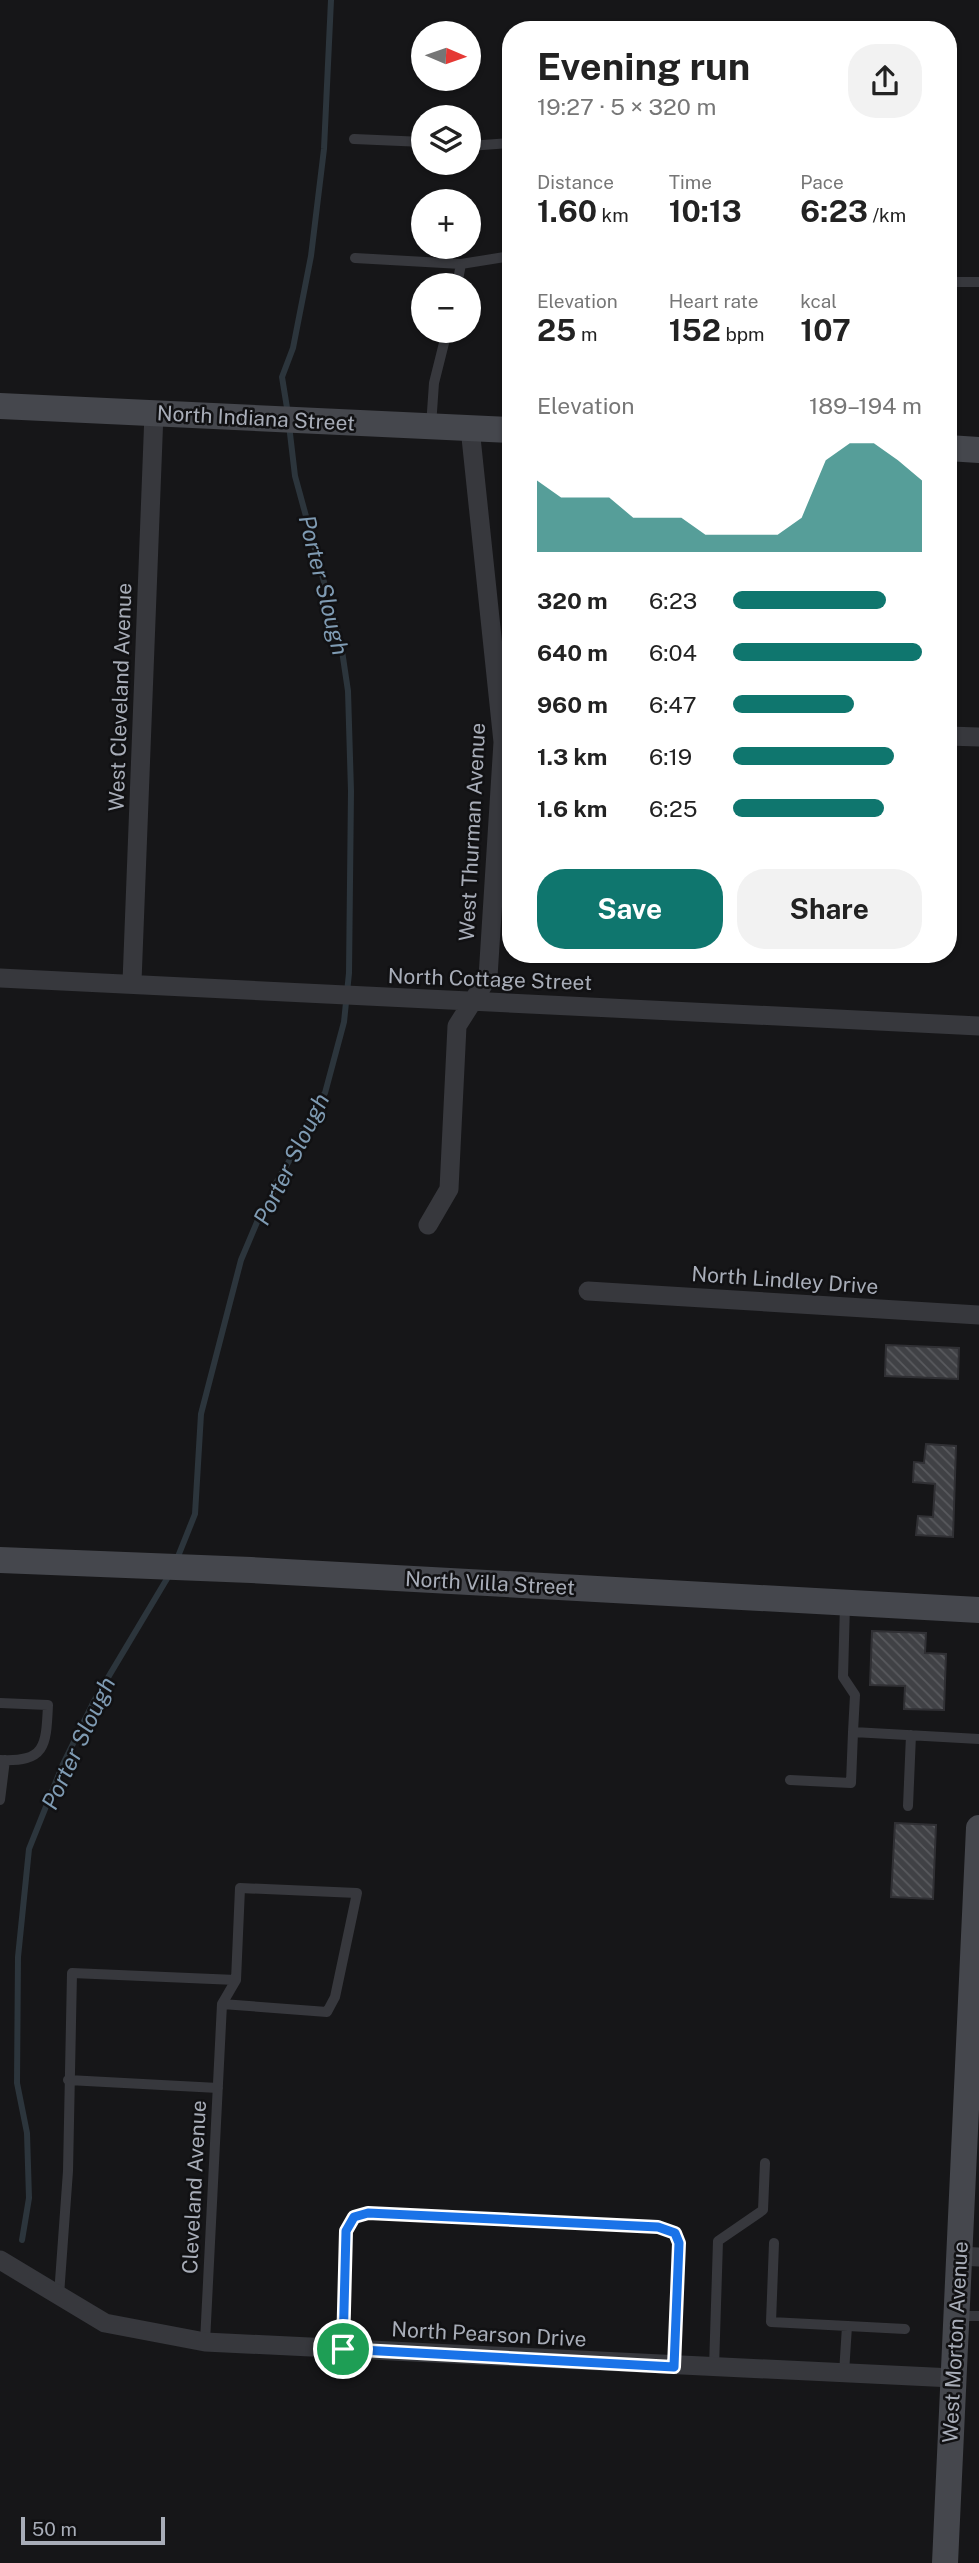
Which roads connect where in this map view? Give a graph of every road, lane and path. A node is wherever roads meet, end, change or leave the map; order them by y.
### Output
1 (354, 139) dead end
2 (411, 141) edge
3 (502, 144) edge
4 (481, 145) edge
5 (502, 257) edge
6 (355, 258) dead end
7 (461, 264) junction
8 (459, 273) edge
9 (957, 282) edge
10 (979, 282) edge
11 (444, 343) edge
12 (0, 406) edge
13 (154, 413) junction
14 (430, 427) junction
15 (470, 429) junction
16 (502, 430) edge
17 (957, 449) edge
18 (979, 450) edge
19 (502, 733) edge
20 (957, 736) edge
21 (979, 737) edge
22 (502, 758) edge
23 (0, 978) edge
24 (132, 982) junction
25 (472, 999) junction
26 (979, 1026) edge
27 (428, 1225) dead end
28 (588, 1291) dead end
29 (979, 1315) edge
30 (0, 1560) edge
31 (845, 1603) junction
32 (979, 1610) edge
33 (0, 1703) edge
34 (853, 1732) junction
35 (911, 1735) junction
36 (979, 1739) edge
37 (3, 1760) edge
38 (790, 1780) dead end
39 (0, 1800) edge
40 (908, 1806) dead end
41 (979, 1828) edge
42 (236, 1980) junction
43 (222, 2004) junction
44 (974, 2041) edge
45 (68, 2080) junction
46 (218, 2088) junction
47 (765, 2163) dead end
48 (774, 2243) dead end
49 (969, 2257) edge
50 (0, 2260) edge
51 (59, 2297) junction
52 (967, 2316) edge
53 (847, 2326) junction
54 (905, 2329) dead end
55 (205, 2342) junction
56 (343, 2349) junction
57 (674, 2367) junction
58 (714, 2368) junction
59 (844, 2374) junction
60 (953, 2378) junction
61 (945, 2563) edge

1 - 2 lane
3 - 4 lane
5 - 7 lane
6 - 7 lane
7 - 8 lane
9 - 10 lane
11 - 14 lane
12 - 13 main road, North Indiana Street
13 - 14 main road, North Indiana Street
13 - 24 street, West Cleveland Avenue
14 - 15 main road, North Indiana Street
15 - 16 main road, North Indiana Street
15 - 19 street, West Thurman Avenue
17 - 18 main road
20 - 21 street
22 - 25 street, West Thurman Avenue
23 - 24 street, North Cottage Street
24 - 25 street, North Cottage Street
25 - 26 street, North Cottage Street
25 - 27 street, West Thurman Avenue
28 - 29 street, North Lindley Drive
30 - 31 main road, North Villa Street
31 - 32 main road, North Villa Street
31 - 34 lane
33 - 37 lane
34 - 35 lane
34 - 38 lane
35 - 36 lane
35 - 40 lane
37 - 39 lane
41 - 44 main road, West Morton Avenue
42 - 43 lane
42 - 43 lane
42 - 45 lane
43 - 46 lane, Cleveland Avenue
44 - 49 main road, West Morton Avenue
45 - 46 lane
45 - 51 lane
46 - 55 lane, Cleveland Avenue
47 - 58 lane
48 - 53 lane
49 - 52 main road, West Morton Avenue
50 - 51 street, North Pearson Drive
51 - 55 street, North Pearson Drive
52 - 60 main road, West Morton Avenue
53 - 54 lane
53 - 59 lane
55 - 56 street, North Pearson Drive
56 - 57 street, North Pearson Drive
56 - 57 lane
57 - 58 street, North Pearson Drive
58 - 59 street, North Pearson Drive
59 - 60 street, North Pearson Drive
60 - 61 main road, West Morton Avenue

